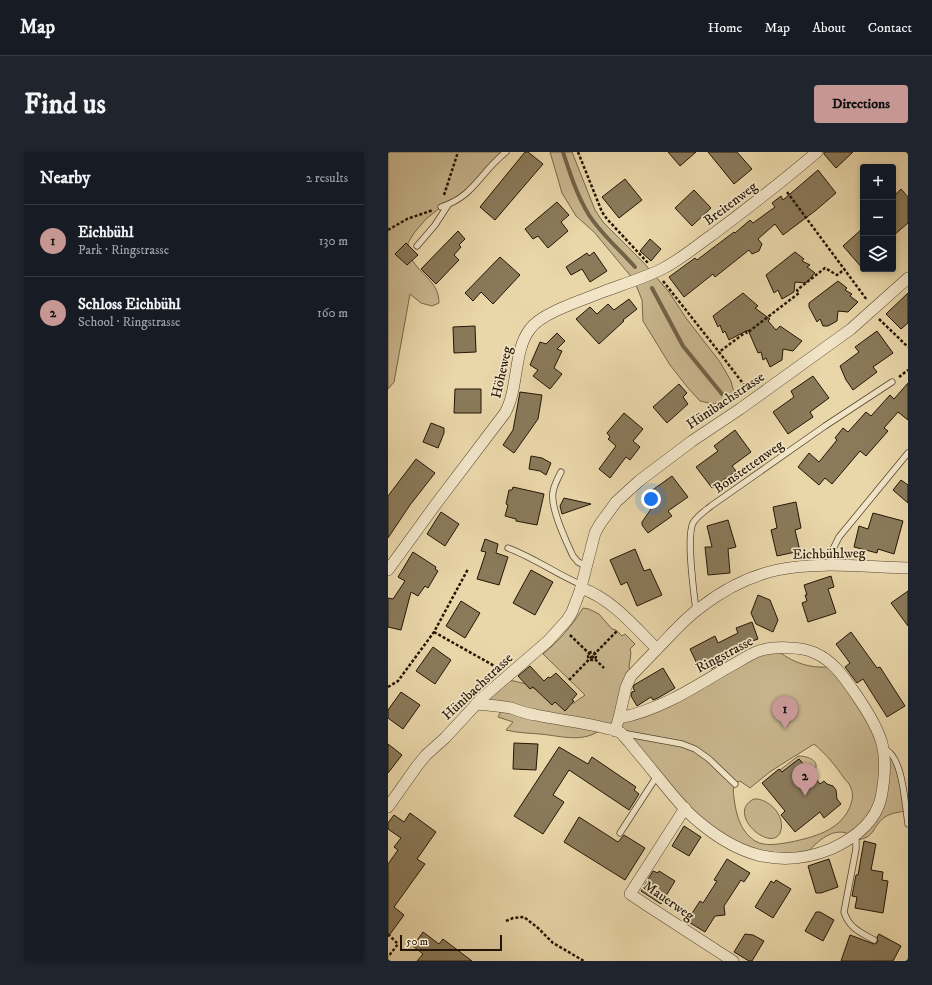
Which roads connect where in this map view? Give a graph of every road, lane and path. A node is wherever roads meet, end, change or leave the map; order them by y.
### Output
1 (458, 152) edge
2 (506, 152) edge
3 (578, 152) edge
4 (817, 152) edge
5 (780, 183) junction
6 (448, 205) junction
7 (441, 207) junction
8 (388, 230) edge
9 (417, 246) dead end
10 (845, 269) junction
11 (656, 272) junction
12 (908, 278) edge
13 (873, 311) junction
14 (908, 346) edge
15 (719, 352) junction
16 (892, 382) dead end
17 (755, 399) junction
18 (908, 452) edge
19 (561, 472) dead end
20 (508, 548) dead end
21 (586, 566) junction
22 (831, 566) junction
23 (908, 568) edge
24 (468, 569) dead end
25 (388, 570) edge
26 (581, 586) junction
27 (696, 611) junction
28 (617, 631) dead end
29 (434, 632) junction
30 (570, 635) dead end
31 (657, 649) junction
32 (589, 653) junction
33 (595, 654) junction
34 (592, 656) junction
35 (595, 659) junction
36 (590, 660) junction
37 (604, 668) dead end
38 (501, 670) dead end
39 (569, 680) dead end
40 (388, 687) edge
41 (476, 704) junction
42 (619, 718) junction
43 (618, 731) junction
44 (884, 749) junction
45 (657, 776) junction
46 (735, 784) dead end
47 (388, 807) edge
48 (685, 808) junction
49 (908, 824) edge
50 (620, 833) dead end
51 (855, 836) junction
52 (506, 921) dead end
53 (388, 934) edge
54 (874, 940) dead end
55 (388, 957) edge
56 (584, 961) edge
57 (733, 961) edge

1 - 7 path
2 - 6 lane
3 - 11 path
4 - 5 street, Breitenweg
5 - 10 path
5 - 11 street, Breitenweg
6 - 7 lane
6 - 9 lane
7 - 8 path
10 - 13 path
10 - 15 path
11 - 15 path
11 - 25 street, Höheweg
12 - 13 street, Hünibachstrasse
13 - 14 path
13 - 17 street, Hünibachstrasse
15 - 17 path
16 - 27 lane, Bonstettenweg
17 - 21 street, Hünibachstrasse
18 - 22 lane
19 - 21 lane
20 - 26 lane
21 - 26 street, Hünibachstrasse
22 - 23 street, Eichbühlweg
22 - 27 street, Eichbühlweg
24 - 29 path
26 - 31 street
26 - 41 street, Hünibachstrasse
27 - 31 street, Eichbühlweg
28 - 33 path
29 - 38 path
29 - 40 path
30 - 32 path
31 - 42 street, Eichbühlweg
32 - 33 path
32 - 34 path
32 - 36 path
33 - 34 path
33 - 35 path
34 - 35 path
34 - 36 path
35 - 36 path
35 - 37 path
36 - 39 path
41 - 43 street
41 - 47 street, Hünibachstrasse
42 - 43 street
42 - 44 street, Ringstrasse
43 - 45 street, Ringstrasse
43 - 46 lane
44 - 49 lane, Ringstrasse
44 - 51 street, Ringstrasse
45 - 48 street, Ringstrasse
45 - 50 lane
48 - 51 street, Ringstrasse
48 - 57 street, Mauerweg
51 - 54 lane
52 - 56 path
53 - 55 path

